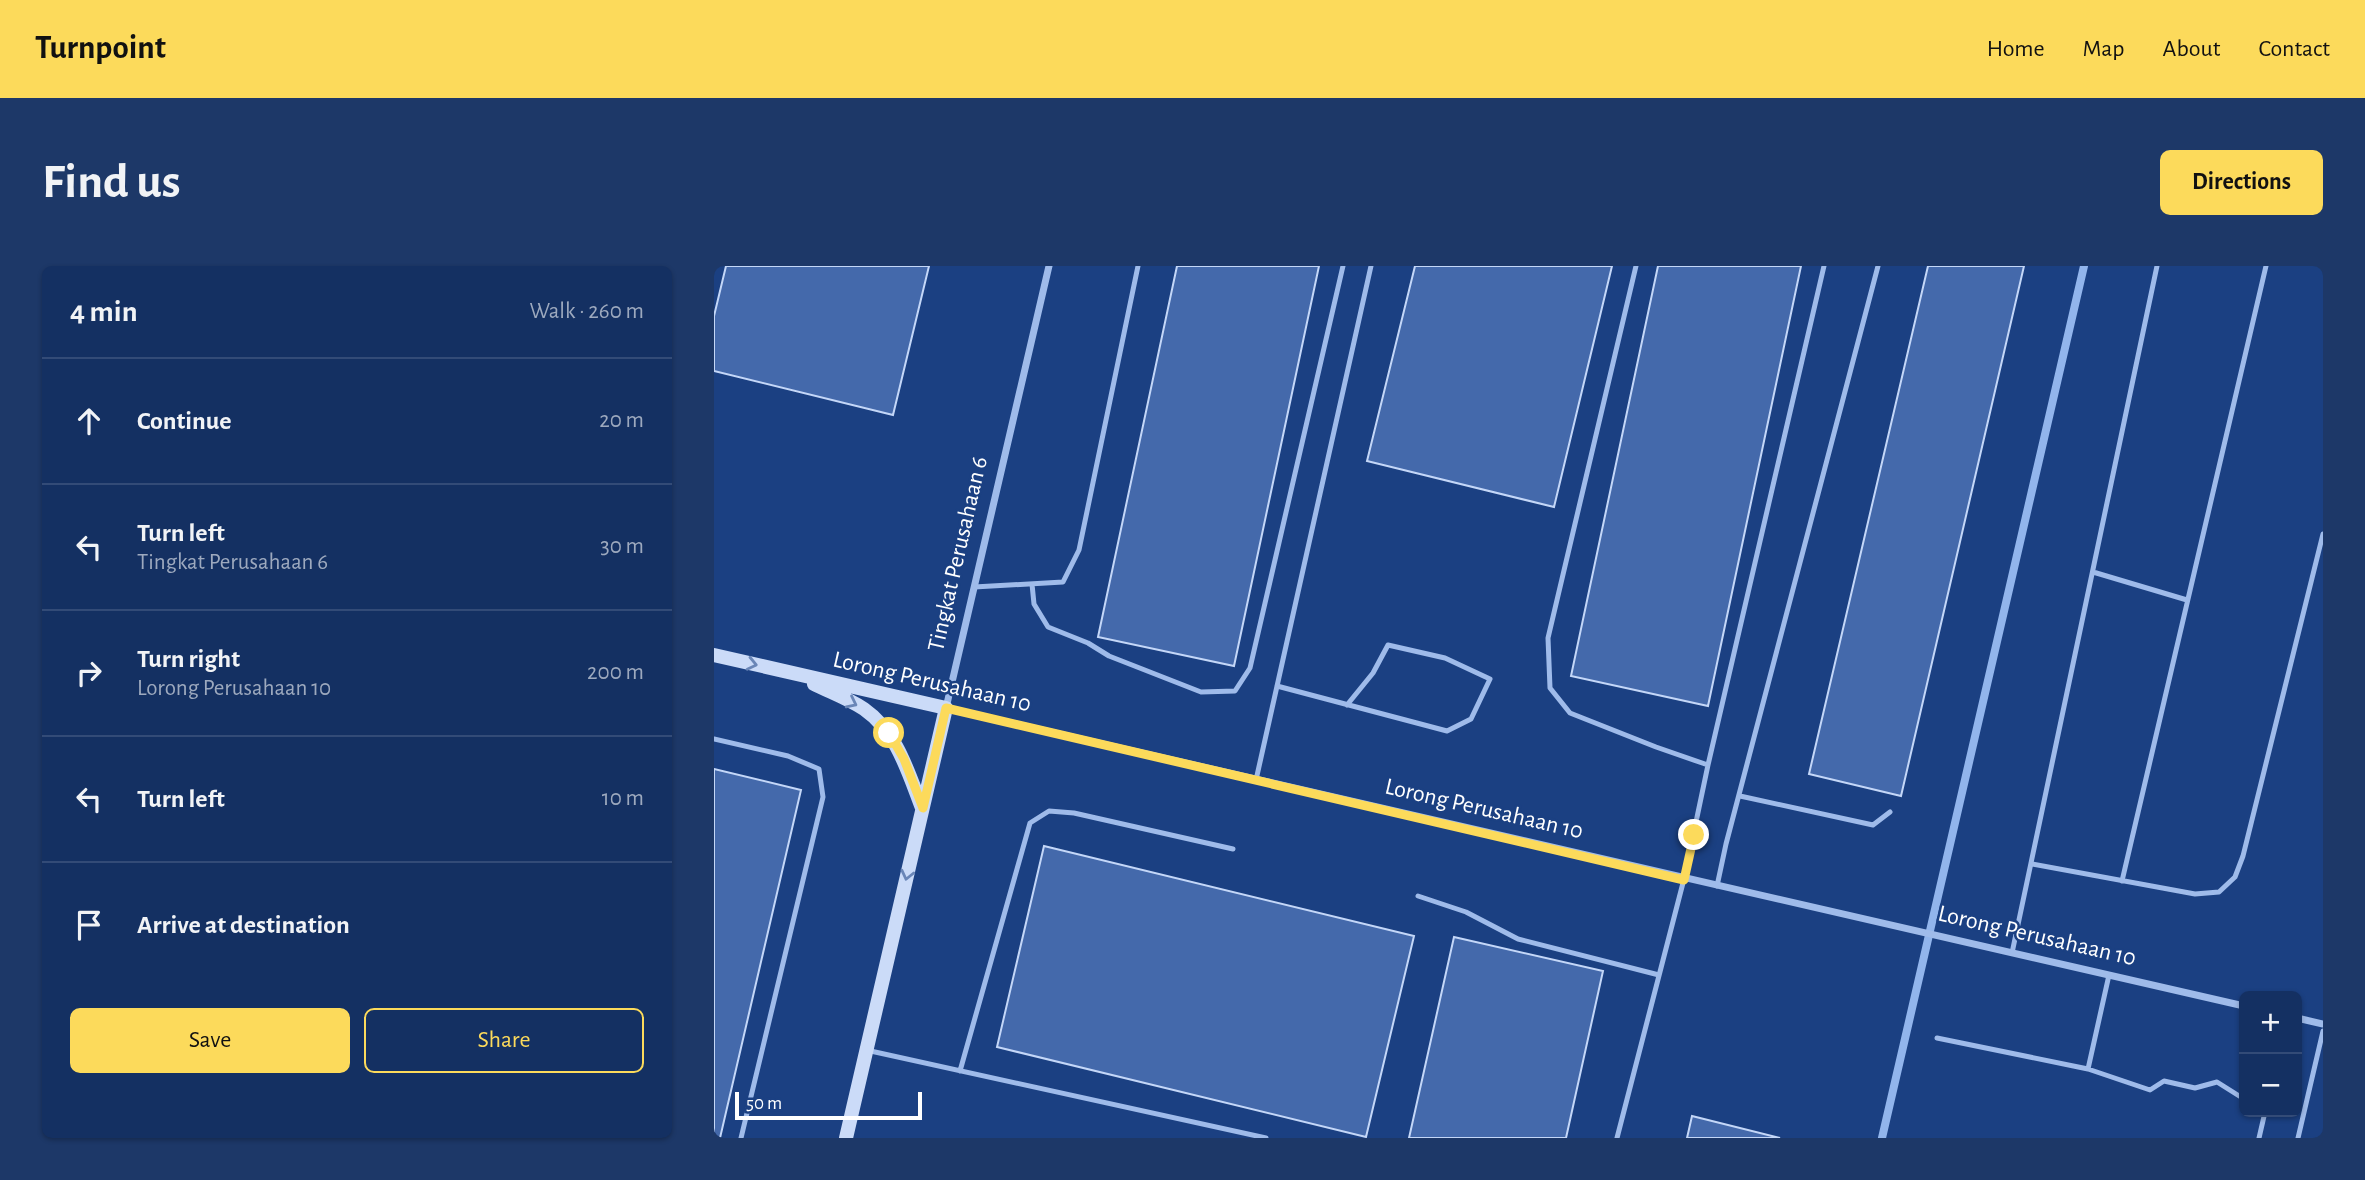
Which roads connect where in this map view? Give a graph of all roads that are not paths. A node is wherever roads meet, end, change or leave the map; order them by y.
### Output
1 (1049, 266) edge
2 (1138, 266) edge
3 (1343, 266) edge
4 (1371, 266) edge
5 (1636, 266) edge
6 (1825, 266) edge
7 (1878, 266) edge
8 (2157, 266) edge
9 (2266, 266) edge
10 (2323, 534) edge
11 (2093, 572) junction
12 (1031, 584) junction
13 (974, 587) junction
14 (2187, 600) junction
15 (714, 655) edge
16 (791, 673) junction
17 (1277, 686) junction
18 (1347, 705) junction
19 (946, 708) junction
20 (714, 739) edge
21 (1708, 765) junction
22 (1256, 779) junction
23 (1740, 796) junction
24 (923, 808) junction
25 (1891, 812) dead end
26 (1233, 849) dead end
27 (2032, 864) junction
28 (1684, 880) junction
29 (2122, 881) junction
30 (1717, 886) junction
31 (1418, 896) dead end
32 (2012, 953) junction
33 (1659, 975) junction
34 (2109, 975) junction
35 (2239, 1005) edge
36 (2302, 1019) edge
37 (2323, 1024) edge
38 (2323, 1031) edge
39 (1937, 1038) dead end
40 (866, 1050) junction
41 (2088, 1069) junction
42 (960, 1071) junction
43 (2239, 1096) edge
44 (2264, 1117) edge
45 (741, 1138) edge
46 (846, 1138) edge
47 (1266, 1138) edge
48 (1617, 1138) edge
49 (2259, 1138) edge
50 (2298, 1138) edge

1 - 13 street, Tingkat Perusahaan 6
2 - 12 lane
3 - 12 lane
4 - 17 lane
5 - 21 lane
6 - 21 lane
7 - 23 lane
8 - 11 lane
9 - 14 lane
10 - 29 lane
11 - 14 lane
11 - 27 lane
12 - 13 lane
13 - 19 street, Tingkat Perusahaan 6
14 - 29 lane
15 -> 16 street, Lorong Perusahaan 10
16 - 19 street, Lorong Perusahaan 10
16 -> 24 street
17 - 18 lane
17 - 22 lane
18 - 18 lane
19 - 22 street, Lorong Perusahaan 10
19 - 24 street, Tingkat Perusahaan 6
20 - 45 lane
21 - 28 lane
22 - 28 street, Lorong Perusahaan 10
23 - 25 lane
23 - 30 lane
24 -> 40 street, Tingkat Perusahaan 6
26 - 42 lane
27 - 29 lane
27 - 32 lane
28 - 30 street, Lorong Perusahaan 10
28 - 33 lane
30 - 32 street, Lorong Perusahaan 10
31 - 33 lane
32 - 34 street, Lorong Perusahaan 10
33 - 48 lane
34 - 35 street, Lorong Perusahaan 10
34 - 41 lane
36 - 37 street
38 - 50 lane
39 - 41 lane
40 - 42 lane
40 - 46 street, Tingkat Perusahaan 6
41 - 43 lane
42 - 47 lane
44 - 49 lane

